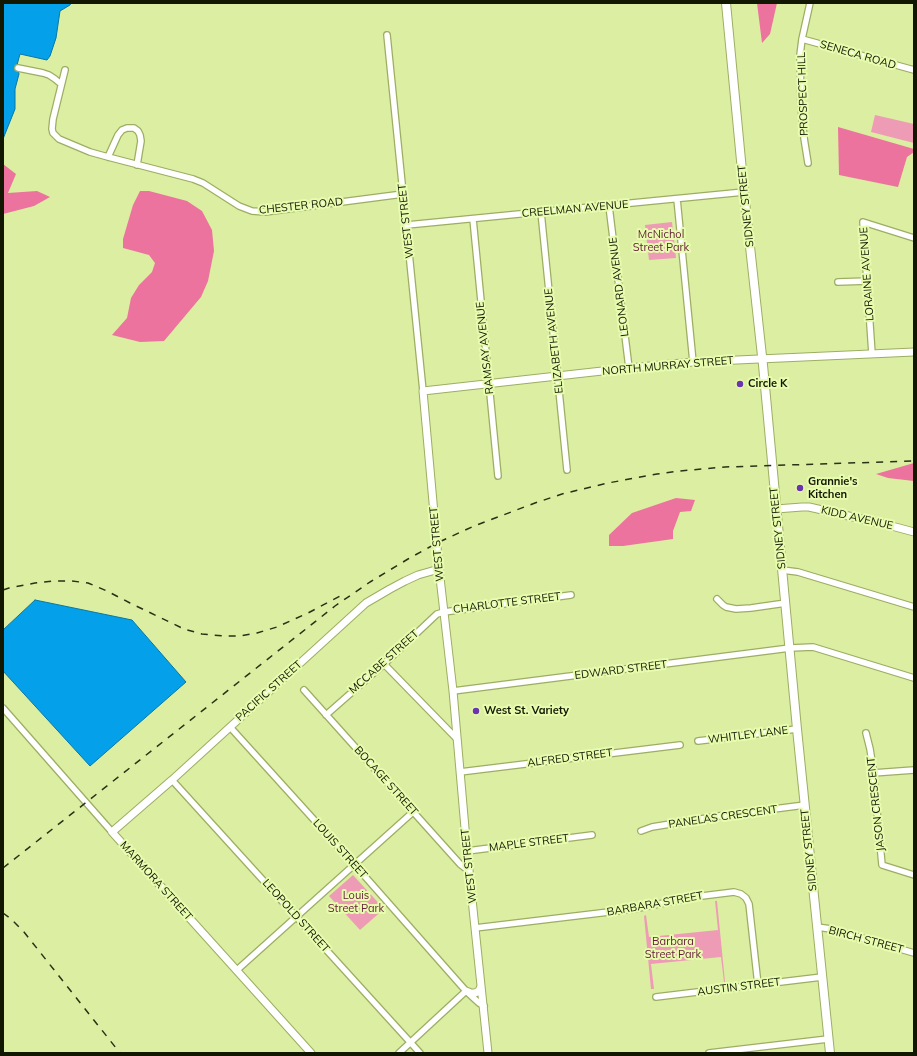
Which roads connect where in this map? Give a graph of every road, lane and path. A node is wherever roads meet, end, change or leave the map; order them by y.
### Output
1 (726, 3) edge
2 (810, 3) edge
3 (387, 35) dead end
4 (802, 39) junction
5 (18, 68) dead end
6 (65, 70) dead end
7 (914, 70) edge
8 (61, 84) junction
9 (108, 158) junction
10 (808, 163) dead end
11 (137, 165) junction
12 (744, 192) junction
13 (403, 194) junction
14 (677, 199) junction
15 (609, 206) junction
16 (541, 212) junction
17 (473, 219) junction
18 (407, 225) junction
19 (914, 238) edge
20 (868, 281) junction
21 (838, 282) dead end
22 (914, 352) edge
23 (872, 354) junction
24 (763, 358) junction
25 (693, 362) junction
26 (628, 368) junction
27 (557, 376) junction
28 (489, 384) junction
29 (423, 391) junction
30 (567, 470) dead end
31 (498, 476) dead end
32 (776, 509) junction
33 (914, 532) edge
34 (439, 569) junction
35 (782, 570) junction
36 (570, 595) dead end
37 (717, 599) dead end
38 (786, 603) junction
39 (914, 607) edge
40 (444, 612) junction
41 (790, 648) junction
42 (384, 664) junction
43 (914, 678) edge
44 (304, 690) dead end
45 (453, 691) junction
46 (3, 708) edge
47 (326, 715) junction
48 (230, 727) junction
49 (797, 729) junction
50 (866, 733) dead end
51 (457, 739) junction
52 (698, 741) dead end
53 (680, 745) dead end
54 (914, 770) edge
55 (460, 772) junction
56 (873, 773) junction
57 (172, 780) junction
58 (805, 806) junction
59 (413, 812) junction
60 (112, 832) junction
61 (641, 832) dead end
62 (592, 835) dead end
63 (467, 851) junction
64 (354, 864) junction
65 (469, 872) junction
66 (914, 875) edge
67 (296, 917) junction
68 (818, 927) junction
69 (475, 928) junction
70 (914, 953) edge
71 (237, 970) junction
72 (822, 977) junction
73 (758, 985) junction
74 (481, 986) junction
75 (466, 991) junction
76 (656, 997) dead end
77 (484, 1006) junction
78 (828, 1039) junction
79 (410, 1042) junction
80 (311, 1053) edge
81 (399, 1053) edge
82 (420, 1053) edge
83 (488, 1053) edge
84 (709, 1053) edge
85 (830, 1053) edge

1 - 12 main road, SIDNEY STREET
2 - 4 street, PROSPECT HILL
3 - 13 street, WEST STREET
4 - 7 street, SENECA ROAD
4 - 10 street, PROSPECT HILL
5 - 8 street
6 - 8 street, CHESTER ROAD
8 - 9 street, CHESTER ROAD
9 - 11 street, CHESTER ROAD
9 - 11 street
11 - 13 street, CHESTER ROAD
12 - 14 street, CREELMAN AVENUE
12 - 24 main road, SIDNEY STREET
13 - 18 street, WEST STREET
14 - 15 street, CREELMAN AVENUE
14 - 25 street
15 - 16 street, CREELMAN AVENUE
15 - 26 street, LEONARD AVENUE
16 - 17 street, CREELMAN AVENUE
16 - 27 street, ELIZABETH AVENUE
17 - 18 street, CREELMAN AVENUE
17 - 28 street, RAMSAY AVENUE
18 - 29 street, WEST STREET
19 - 20 street, LORAINE AVENUE
20 - 21 street
20 - 23 street, LORAINE AVENUE
22 - 23 street, NORTH MURRAY STREET
23 - 24 street, NORTH MURRAY STREET
24 - 25 street, NORTH MURRAY STREET
24 - 32 main road, SIDNEY STREET
25 - 26 street, NORTH MURRAY STREET
26 - 27 street, NORTH MURRAY STREET
27 - 28 street, NORTH MURRAY STREET
27 - 30 street, ELIZABETH AVENUE
28 - 29 street, NORTH MURRAY STREET
28 - 31 street, RAMSAY AVENUE
29 - 34 street, WEST STREET
32 - 33 street, KIDD AVENUE
32 - 35 main road, SIDNEY STREET
34 - 40 street, WEST STREET
34 - 48 street, PACIFIC STREET
35 - 38 main road, SIDNEY STREET
35 - 39 street
36 - 40 street, CHARLOTTE STREET
37 - 38 street
38 - 41 main road, SIDNEY STREET
40 - 42 street, MCCABE STREET
40 - 45 street, WEST STREET
41 - 43 street, EDWARD STREET
41 - 45 street, EDWARD STREET
41 - 49 main road, SIDNEY STREET
42 - 47 street, MCCABE STREET
42 - 51 street
44 - 47 street, BOCAGE STREET
45 - 51 street, WEST STREET
46 - 60 street, MARMORA STREET
47 - 59 street, BOCAGE STREET
48 - 57 street, PACIFIC STREET
48 - 64 street, LOUIS STREET
49 - 52 street, WHITLEY LANE
49 - 58 main road, SIDNEY STREET
50 - 56 street, JASON CRESCENT
51 - 55 street, WEST STREET
53 - 55 street, ALFRED STREET
54 - 56 street
55 - 63 street, WEST STREET
56 - 66 street, JASON CRESCENT
57 - 60 street, PACIFIC STREET
57 - 67 street, LEOPOLD STREET
58 - 61 street, PANELAS CRESCENT
58 - 68 main road, SIDNEY STREET
59 - 64 street
59 - 65 street, BOCAGE STREET
60 - 71 street, MARMORA STREET
62 - 63 street, MAPLE STREET
63 - 65 street, WEST STREET
64 - 67 street
64 - 75 street, LOUIS STREET
65 - 69 street, WEST STREET
67 - 71 street
67 - 79 street, LEOPOLD STREET
68 - 70 street, BIRCH STREET
68 - 72 main road, SIDNEY STREET
69 - 73 street, BARBARA STREET
69 - 74 street, WEST STREET
71 - 80 street, MARMORA STREET
72 - 73 street, AUSTIN STREET
72 - 78 main road, SIDNEY STREET
73 - 76 street, AUSTIN STREET
74 - 75 street
74 - 77 street, WEST STREET
75 - 77 street, LOUIS STREET
75 - 79 street
77 - 83 street, WEST STREET
78 - 84 street
78 - 85 main road, SIDNEY STREET
79 - 81 street
79 - 82 street, LEOPOLD STREET

